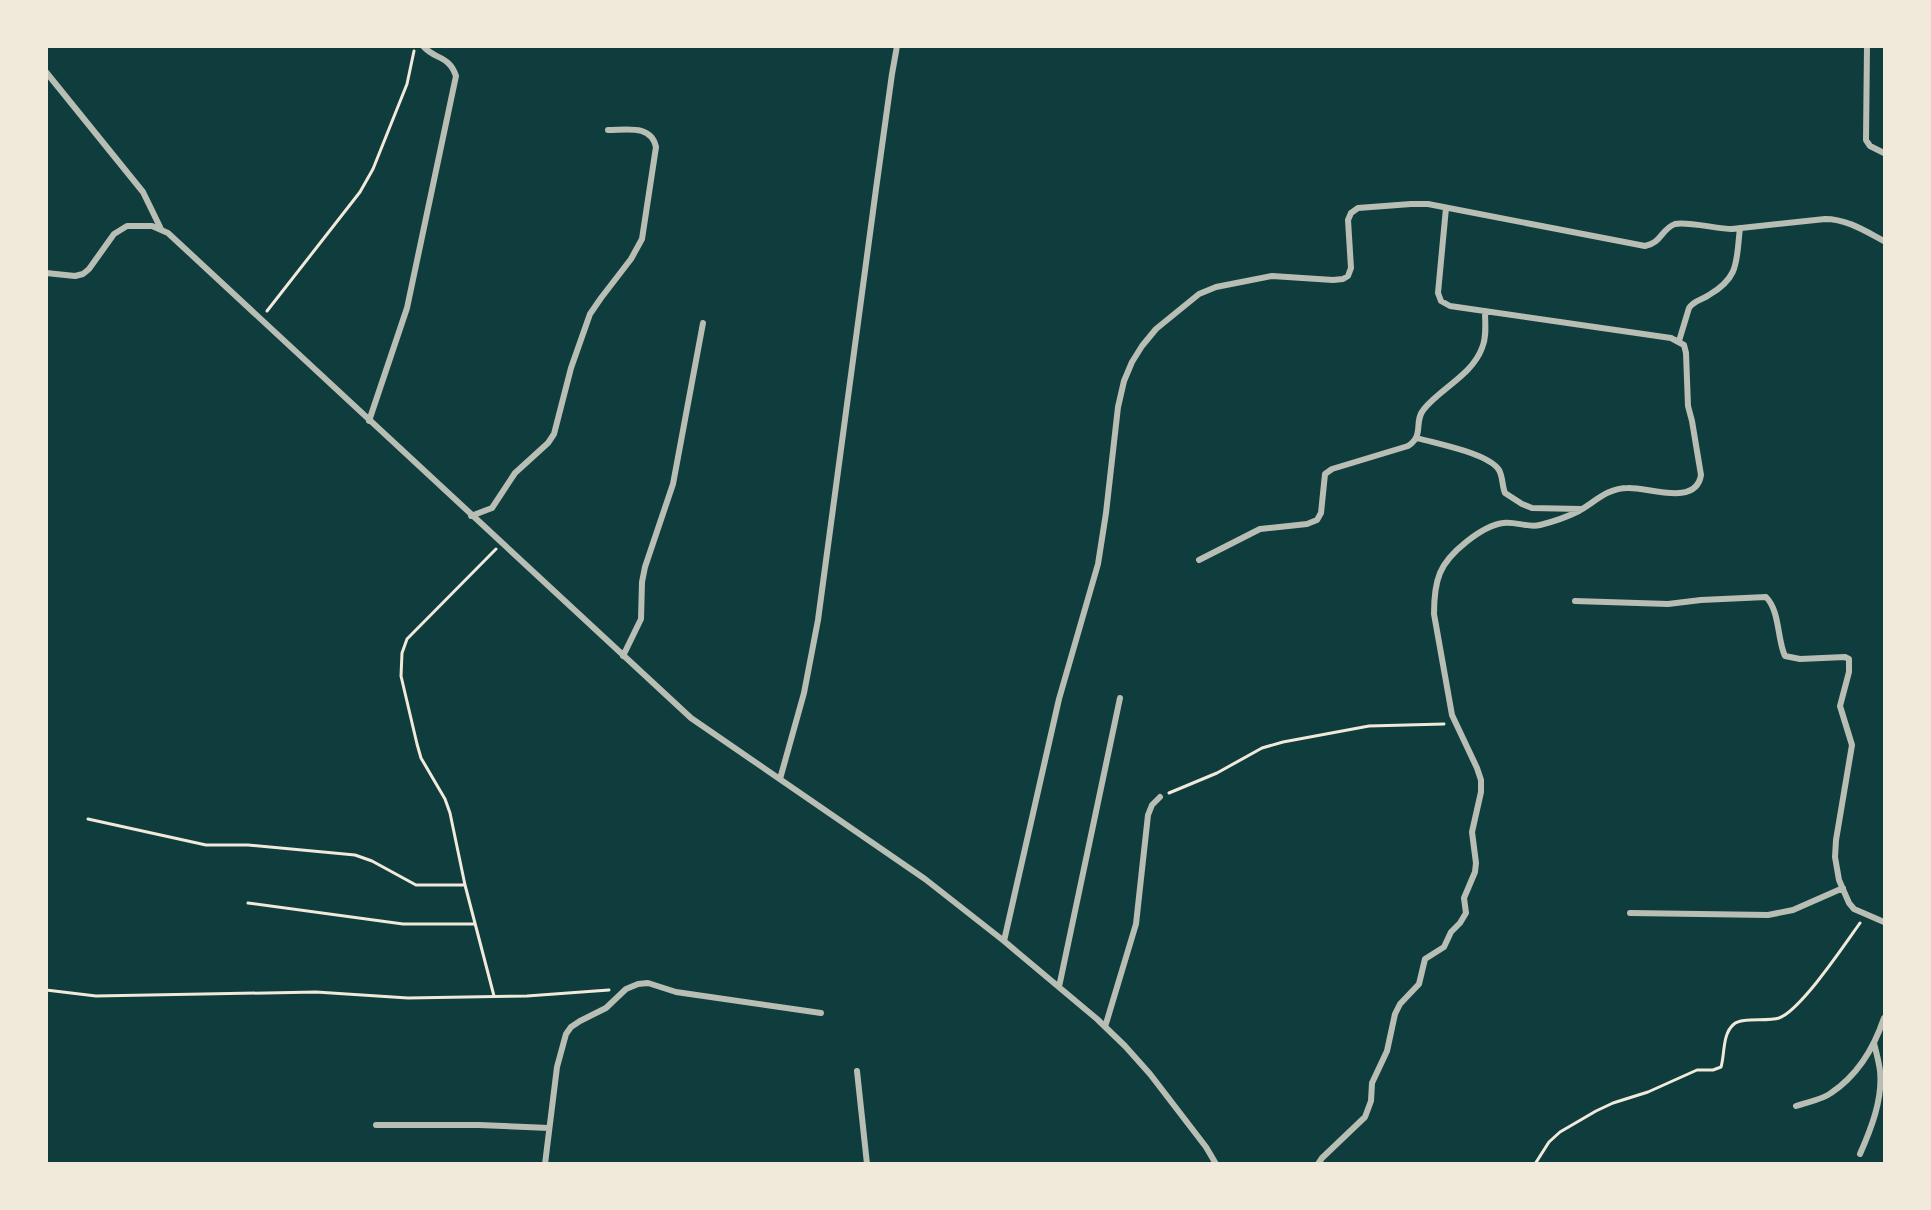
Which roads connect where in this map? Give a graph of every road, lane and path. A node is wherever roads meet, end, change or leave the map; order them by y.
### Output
1 (416, 46) edge
2 (423, 46) edge
3 (897, 46) edge
4 (1867, 46) edge
5 (46, 72) edge
6 (608, 130) dead end
7 (1884, 153) edge
8 (1446, 208) junction
9 (1740, 228) junction
10 (161, 229) junction
11 (1884, 241) edge
12 (46, 273) edge
13 (1485, 311) junction
14 (261, 319) junction
15 (703, 323) dead end
16 (1679, 341) junction
17 (369, 421) junction
18 (1417, 438) junction
19 (1582, 509) junction
20 (471, 516) junction
21 (501, 544) junction
22 (1199, 560) dead end
23 (1575, 601) dead end
24 (623, 656) junction
25 (1120, 698) dead end
26 (1455, 723) junction
27 (780, 778) junction
28 (1160, 797) joint
29 (88, 819) dead end
30 (465, 885) junction
31 (1843, 888) junction
32 (248, 903) dead end
33 (1630, 913) dead end
34 (1867, 914) junction
35 (1884, 921) edge
36 (475, 924) junction
37 (1004, 941) junction
38 (1059, 987) junction
39 (626, 989) junction
40 (46, 990) edge
41 (494, 996) junction
42 (821, 1013) dead end
43 (1884, 1018) edge
44 (1105, 1027) junction
45 (1874, 1043) junction
46 (857, 1071) dead end
47 (1796, 1106) dead end
48 (376, 1125) dead end
49 (549, 1128) junction
50 (1860, 1154) dead end
51 (545, 1164) edge
52 (867, 1164) edge
53 (1216, 1164) edge
54 (1318, 1164) edge
55 (1535, 1164) edge

1 - 14 path
2 - 17 street
3 - 27 street
4 - 7 street
5 - 10 street
6 - 20 street
8 - 9 street
8 - 13 street
8 - 37 street
9 - 11 street
9 - 16 street
10 - 12 street
10 - 14 street
13 - 16 street
13 - 18 street
14 - 17 street
15 - 24 street
16 - 19 street
17 - 20 street
18 - 19 street
18 - 22 street
19 - 26 street
20 - 21 street
21 - 24 street
21 - 30 path
23 - 31 street
24 - 27 street
25 - 38 street
26 - 28 path
26 - 54 street
27 - 37 street
28 - 44 street
29 - 30 path
30 - 36 path
31 - 33 street
31 - 34 street
32 - 36 path
34 - 35 street
34 - 55 path
36 - 41 path
37 - 38 street
38 - 44 street
39 - 41 path
39 - 42 street
39 - 49 street
40 - 41 path
43 - 45 street
44 - 53 street
45 - 47 street
45 - 50 street
46 - 52 street
48 - 49 street
49 - 51 street

